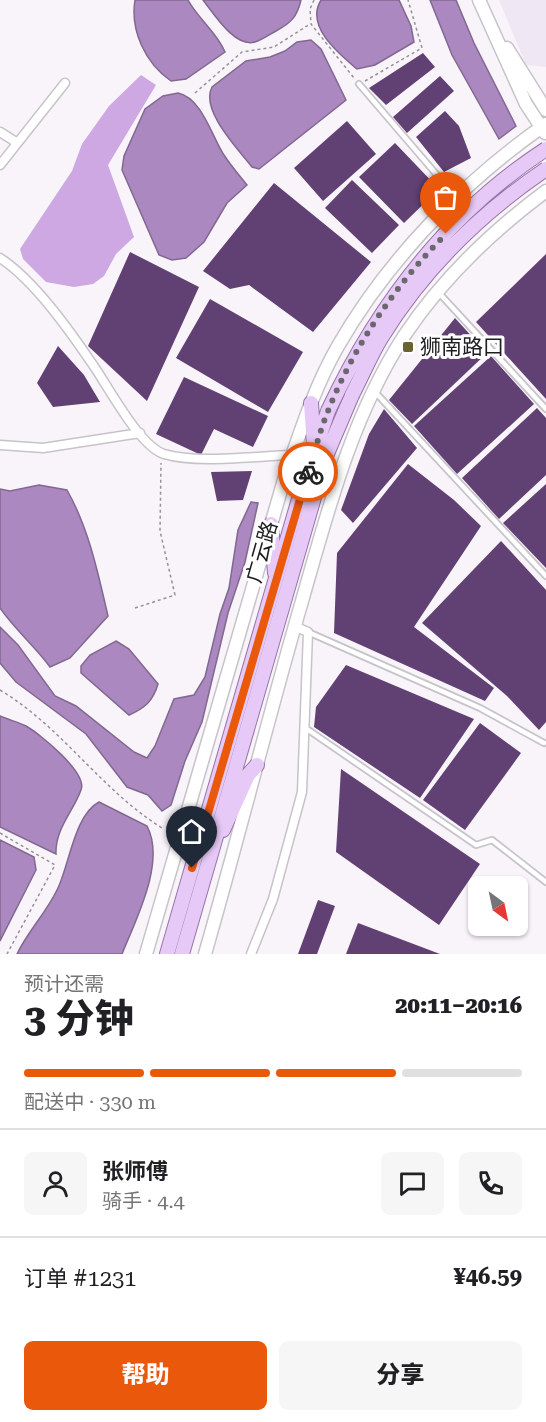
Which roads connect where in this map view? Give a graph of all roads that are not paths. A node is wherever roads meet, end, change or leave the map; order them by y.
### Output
1 (479, 0) edge
2 (485, 0) edge
3 (526, 79) junction
4 (65, 83) dead end
5 (359, 84) road end
6 (546, 94) edge
7 (546, 110) edge
8 (544, 129) edge
9 (0, 132) edge
10 (16, 142) junction
11 (546, 149) edge
12 (0, 165) edge
13 (546, 169) edge
14 (546, 191) edge
15 (457, 198) junction
16 (441, 215) junction
17 (474, 251) junction
18 (0, 258) edge
19 (437, 291) junction
20 (374, 391) junction
21 (311, 403) junction
22 (546, 409) edge
23 (140, 433) junction
24 (0, 445) edge
25 (315, 451) junction
26 (292, 455) junction
27 (271, 524) junction
28 (546, 576) edge
29 (276, 580) junction
30 (294, 626) junction
31 (308, 632) junction
32 (304, 727) junction
33 (544, 743) dead end
34 (257, 765) junction
35 (214, 844) junction
36 (546, 882) edge
37 (146, 954) edge
38 (167, 954) edge
39 (182, 954) edge
40 (205, 954) edge
41 (251, 954) edge

1 - 8 main road
2 - 3 main road
3 - 6 main road
3 - 7 main road
4 - 10 street
5 - 15 lane
8 - 15 main road, 广云路
9 - 10 street
10 - 12 street
11 - 25 main road, 广云路, bridge
13 - 35 main road, 广云路, bridge
14 - 17 main road
15 - 16 main road, 广云路
16 - 17 main road
16 - 21 main road, 广云路
17 - 19 main road
18 - 23 street
19 - 20 main road
19 - 22 lane
20 - 28 lane
20 - 30 main road
21 - 25 main road
21 - 26 main road, 广云路
23 - 24 street
23 - 26 street
25 - 29 main road, 广云路
26 - 27 main road, 广云路
27 - 29 main road
27 - 37 main road, 广云路
29 - 38 main road, 广云路
30 - 31 street
30 - 34 main road
31 - 32 street
31 - 33 lane
32 - 36 lane
32 - 41 street
34 - 35 main road
34 - 40 main road
35 - 39 main road, 广云路

